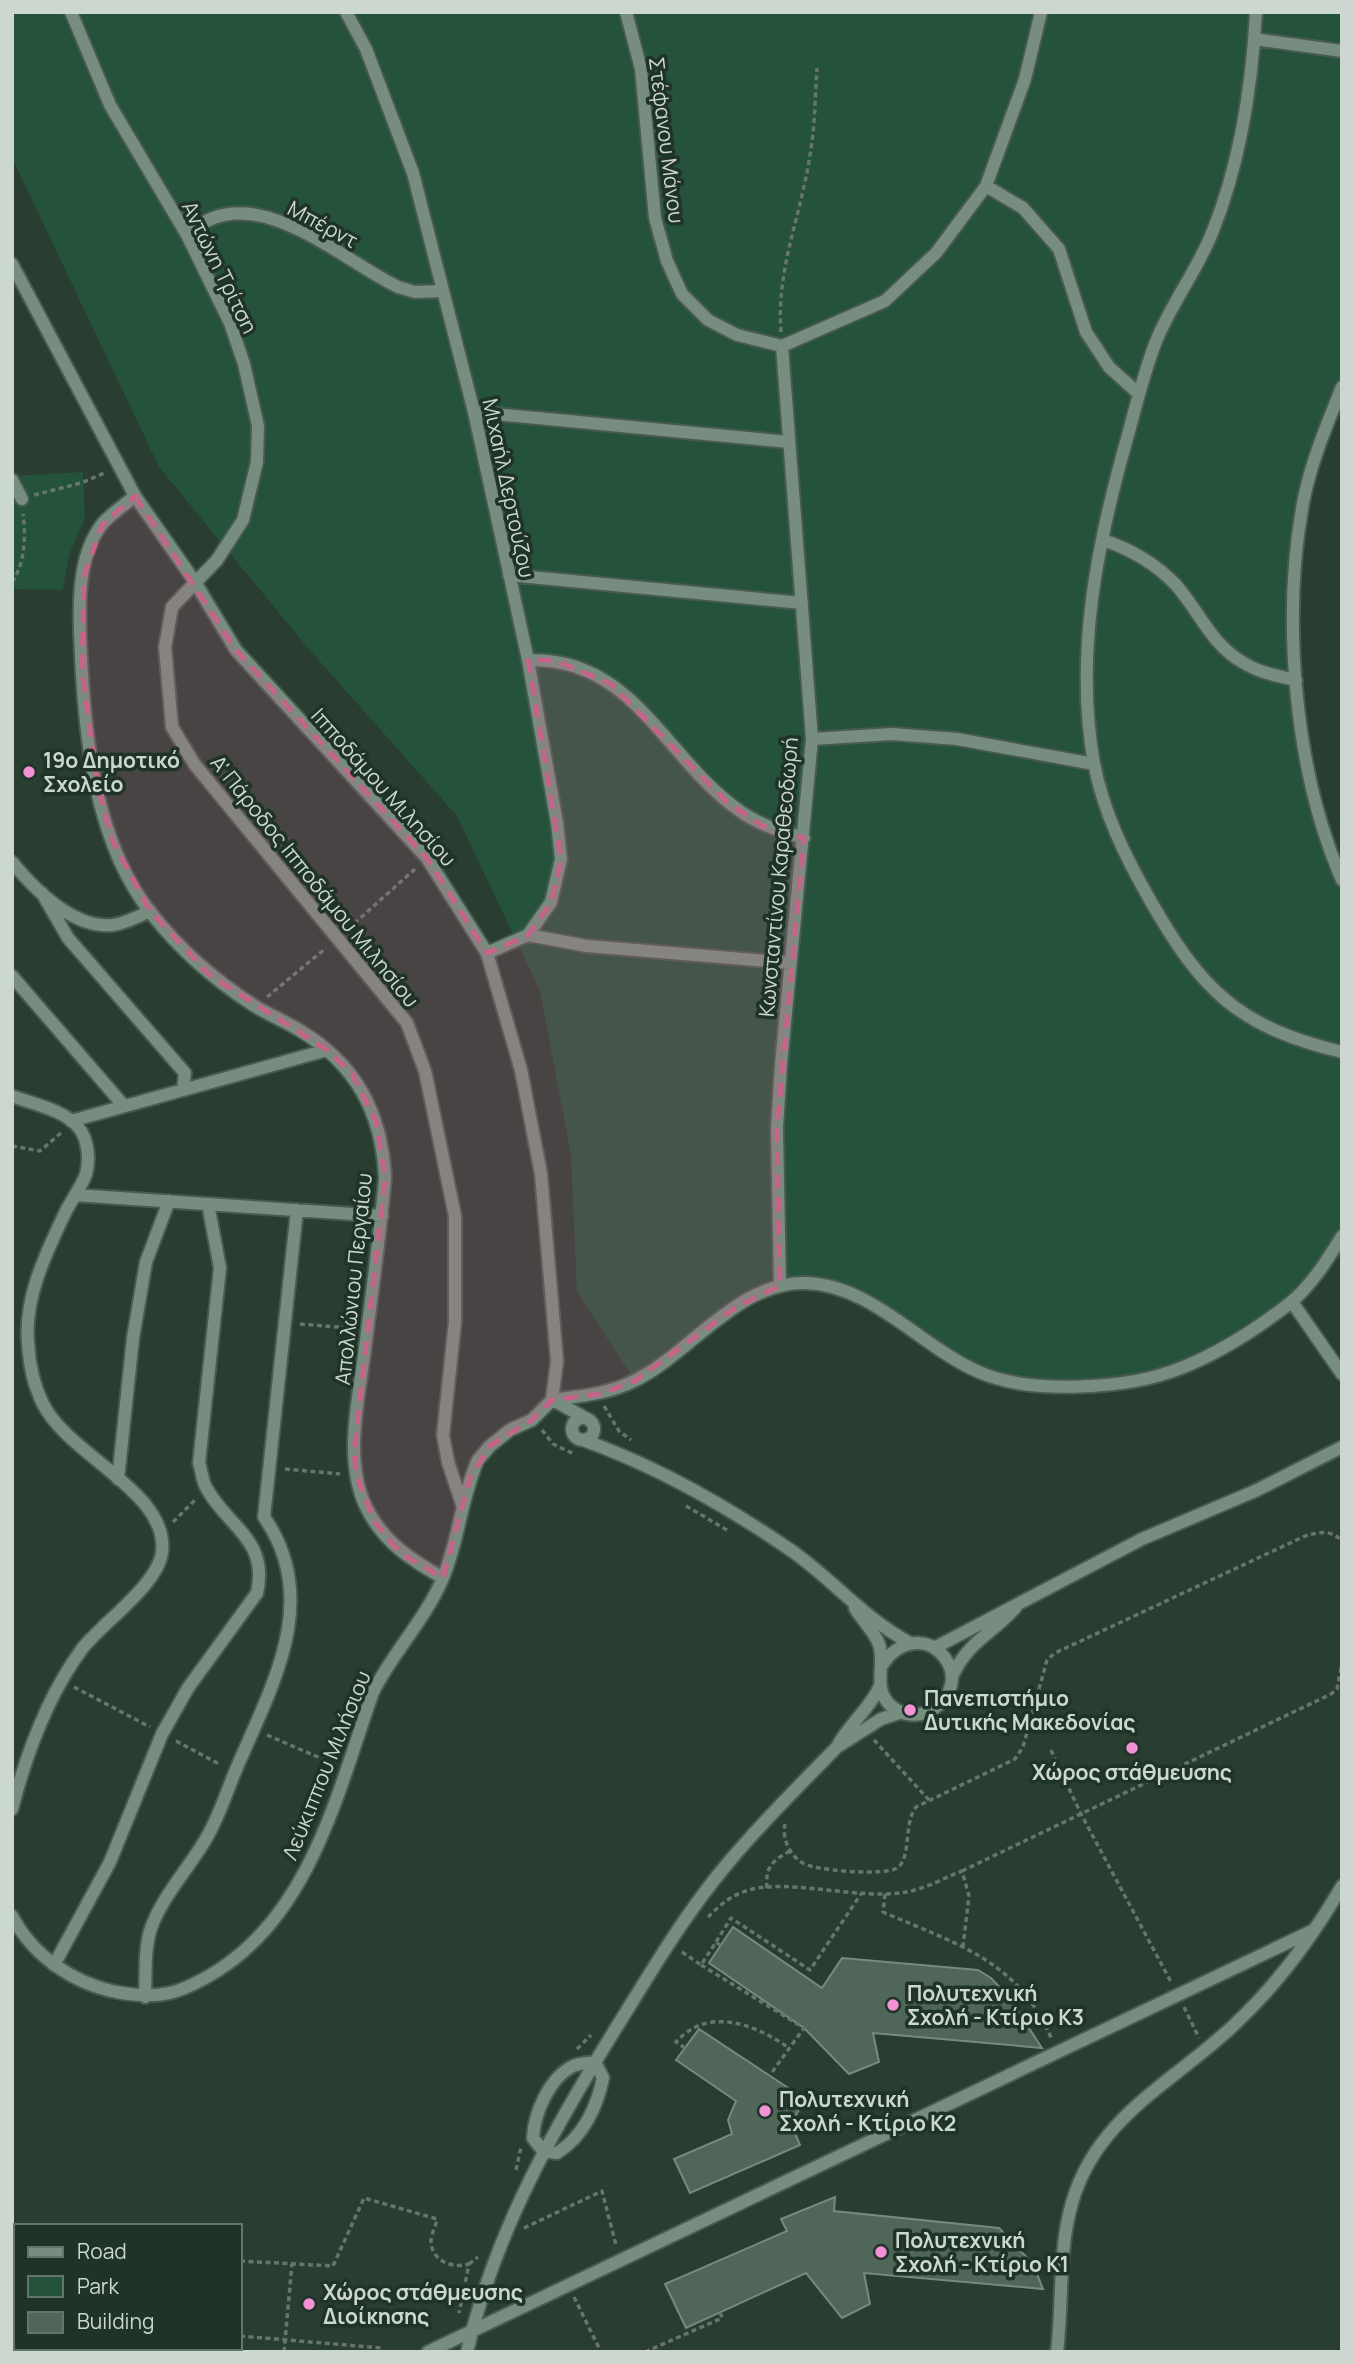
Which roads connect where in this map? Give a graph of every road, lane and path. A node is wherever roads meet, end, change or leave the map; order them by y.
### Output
1 (71, 12) edge
2 (346, 12) edge
3 (626, 12) edge
4 (1041, 12) edge
5 (1256, 12) edge
6 (1254, 39) junction
7 (1342, 51) edge
8 (817, 68) dead end
9 (986, 186) junction
10 (187, 235) junction
11 (12, 264) edge
12 (442, 291) junction
13 (782, 346) junction
14 (1342, 387) edge
15 (1139, 394) junction
16 (474, 412) junction
17 (789, 442) junction
18 (120, 467) junction
19 (12, 480) edge
20 (135, 496) junction
21 (22, 499) junction
22 (1103, 540) junction
23 (509, 575) junction
24 (12, 582) edge
25 (195, 582) junction
26 (803, 603) junction
27 (528, 660) junction
28 (1296, 680) junction
29 (812, 739) junction
30 (1094, 764) junction
31 (804, 838) junction
32 (12, 862) edge
33 (1342, 880) edge
34 (42, 893) junction
35 (149, 911) junction
36 (528, 935) junction
37 (487, 953) junction
38 (790, 963) junction
39 (12, 976) edge
40 (327, 1050) junction
41 (1342, 1052) edge
42 (183, 1090) junction
43 (12, 1096) edge
44 (124, 1106) junction
45 (71, 1121) junction
46 (12, 1146) edge
47 (75, 1195) junction
48 (169, 1201) junction
49 (208, 1204) junction
50 (297, 1210) junction
51 (382, 1216) junction
52 (1342, 1236) edge
53 (780, 1286) junction
54 (1292, 1302) junction
55 (285, 1322) junction
56 (368, 1329) junction
57 (1342, 1374) edge
58 (552, 1400) junction
59 (532, 1420) junction
60 (592, 1424) junction
61 (572, 1431) junction
62 (583, 1440) junction
63 (1342, 1447) edge
64 (624, 1455) junction
65 (582, 1458) dead end
66 (270, 1467) junction
67 (356, 1475) junction
68 (118, 1479) junction
69 (206, 1489) junction
70 (676, 1501) dead end
71 (463, 1504) junction
72 (728, 1531) dead end
73 (1342, 1532) edge
74 (162, 1534) junction
75 (1336, 1535) junction
76 (1342, 1541) edge
77 (443, 1578) junction
78 (853, 1604) junction
79 (1016, 1606) junction
80 (910, 1643) junction
81 (934, 1647) junction
82 (1342, 1662) edge
83 (883, 1664) junction
84 (952, 1677) junction
85 (63, 1681) junction
86 (880, 1686) junction
87 (902, 1712) junction
88 (254, 1729) junction
89 (864, 1729) junction
90 (162, 1734) junction
91 (838, 1747) junction
92 (1051, 1751) dead end
93 (345, 1768) junction
94 (235, 1772) junction
95 (929, 1800) junction
96 (12, 1809) edge
97 (1081, 1814) junction
98 (788, 1820) dead end
99 (790, 1851) junction
100 (962, 1871) junction
101 (1342, 1886) edge
102 (767, 1888) junction
103 (861, 1894) junction
104 (886, 1894) junction
105 (12, 1916) edge
106 (704, 1921) dead end
107 (1311, 1931) junction
108 (689, 1942) dead end
109 (716, 1942) junction
110 (721, 1946) dead end
111 (963, 1946) junction
112 (682, 1952) junction
113 (675, 1963) dead end
114 (54, 1965) junction
115 (701, 1965) junction
116 (1178, 1996) junction
117 (145, 1997) junction
118 (685, 2048) dead end
119 (789, 2048) junction
120 (1206, 2050) junction
121 (1057, 2052) junction
122 (595, 2062) junction
123 (770, 2076) dead end
124 (543, 2151) junction
125 (523, 2229) dead end
126 (242, 2261) edge
127 (620, 2261) junction
128 (292, 2264) junction
129 (568, 2286) junction
130 (720, 2312) dead end
131 (472, 2331) junction
132 (242, 2336) edge
133 (455, 2339) junction
134 (285, 2340) junction
135 (284, 2352) edge
136 (383, 2352) edge
137 (428, 2352) edge
138 (467, 2352) edge
139 (601, 2352) edge
140 (645, 2352) edge
141 (1057, 2352) edge

1 - 10 street, Αντώνη Τρίτση
2 - 12 street, Μιχαήλ Δερτούζου
3 - 13 street, Στέφανου Μάνου
4 - 9 street
5 - 6 street
6 - 7 street
6 - 15 street
8 - 13 path
9 - 13 street
9 - 15 street
10 - 12 street, Μπέρντ
10 - 25 street, Αντώνη Τρίτση
11 - 18 street, Ιπποδάμου Μιλησίου
12 - 16 street, Μιχαήλ Δερτούζου
13 - 17 street, Κωνσταντίνου Καραθεοδωρή
14 - 28 street
15 - 22 street
16 - 17 street
16 - 23 street, Μιχαήλ Δερτούζου
17 - 26 street, Κωνσταντίνου Καραθεοδωρή
18 - 20 street, Ιπποδάμου Μιλησίου
18 - 21 path
19 - 21 street
20 - 25 street, Ιπποδάμου Μιλησίου
20 - 35 street, Απολλώνιου Περγαίου
21 - 24 path
22 - 28 street
22 - 30 street
23 - 26 street
23 - 27 street, Μιχαήλ Δερτούζου
25 - 37 street, Ιπποδάμου Μιλησίου
25 - 71 street, Α' Πάροδος Ιπποδάμου Μιλησίου
26 - 29 street, Κωνσταντίνου Καραθεοδωρή
27 - 31 street
27 - 36 street, Μιχαήλ Δερτούζου
28 - 33 street
29 - 30 street
29 - 31 street, Κωνσταντίνου Καραθεοδωρή
30 - 41 street
31 - 38 street, Κωνσταντίνου Καραθεοδωρή
32 - 34 street
34 - 35 street
34 - 42 street
35 - 40 street, Απολλώνιου Περγαίου
36 - 37 street
36 - 38 street
37 - 58 street, Ιπποδάμου Μιλησίου
38 - 53 street, Κωνσταντίνου Καραθεοδωρή
39 - 44 street
40 - 42 street
40 - 51 street, Απολλώνιου Περγαίου
42 - 44 street
43 - 45 street
44 - 45 street
45 - 46 path
45 - 47 street
47 - 48 street
47 - 68 street
48 - 49 street
48 - 68 street
49 - 50 street
49 - 69 street
50 - 51 street
50 - 55 street
51 - 56 street, Απολλώνιου Περγαίου
52 - 54 street
53 - 54 street
53 - 58 street
54 - 57 street
55 - 56 path
55 - 66 street
56 - 67 street, Απολλώνιου Περγαίου
58 - 59 street, Λεύκιππου Μιλήσιου
58 - 60 street
58 - 61 street
59 - 65 path
59 - 71 street, Λεύκιππου Μιλήσιου
60 - 61 street
60 - 62 street
60 - 64 street
61 - 62 street
62 - 64 street
63 - 79 street
64 - 78 street
66 - 67 path
66 - 88 street
67 - 77 street, Απολλώνιου Περγαίου
68 - 74 street
69 - 74 path
69 - 90 street
70 - 72 path
71 - 77 street, Λεύκιππου Μιλήσιου
73 - 75 path
74 - 85 street
75 - 76 path
75 - 95 path
77 - 93 street, Λεύκιππου Μιλήσιου
78 - 80 street
78 - 83 street
79 - 81 street
79 - 84 street
80 - 81 street
80 - 83 street
81 - 84 street
82 - 97 path
83 - 86 street
84 - 87 street
85 - 90 path
85 - 96 street
86 - 87 street
86 - 91 street
87 - 89 street
88 - 93 path
88 - 94 street
89 - 91 street
89 - 95 path
90 - 94 path
90 - 114 street
91 - 122 street
92 - 97 path
93 - 117 street, Λεύκιππου Μιλήσιου
94 - 117 street
95 - 99 path
97 - 100 path
97 - 116 path
98 - 99 path
99 - 102 path
100 - 104 path
100 - 111 path
101 - 107 street
102 - 103 path
102 - 106 path
103 - 104 path
103 - 109 path
104 - 111 path
105 - 114 street, Λεύκιππου Μιλήσιου
107 - 116 street
107 - 120 street
108 - 112 path
109 - 110 path
109 - 115 path
111 - 121 path
112 - 113 path
112 - 115 path
114 - 117 street, Λεύκιππου Μιλήσιου
115 - 119 path
116 - 120 path
116 - 121 street
118 - 119 path
119 - 123 path
120 - 141 street
121 - 127 street
122 - 124 street
122 - 124 street
122 - 124 street
124 - 131 street
125 - 127 path
126 - 128 path
127 - 129 street
128 - 133 path
128 - 134 path
129 - 131 street
129 - 139 path
130 - 140 path
131 - 133 street
131 - 138 street
132 - 134 path
133 - 137 street
134 - 135 path
134 - 136 path

